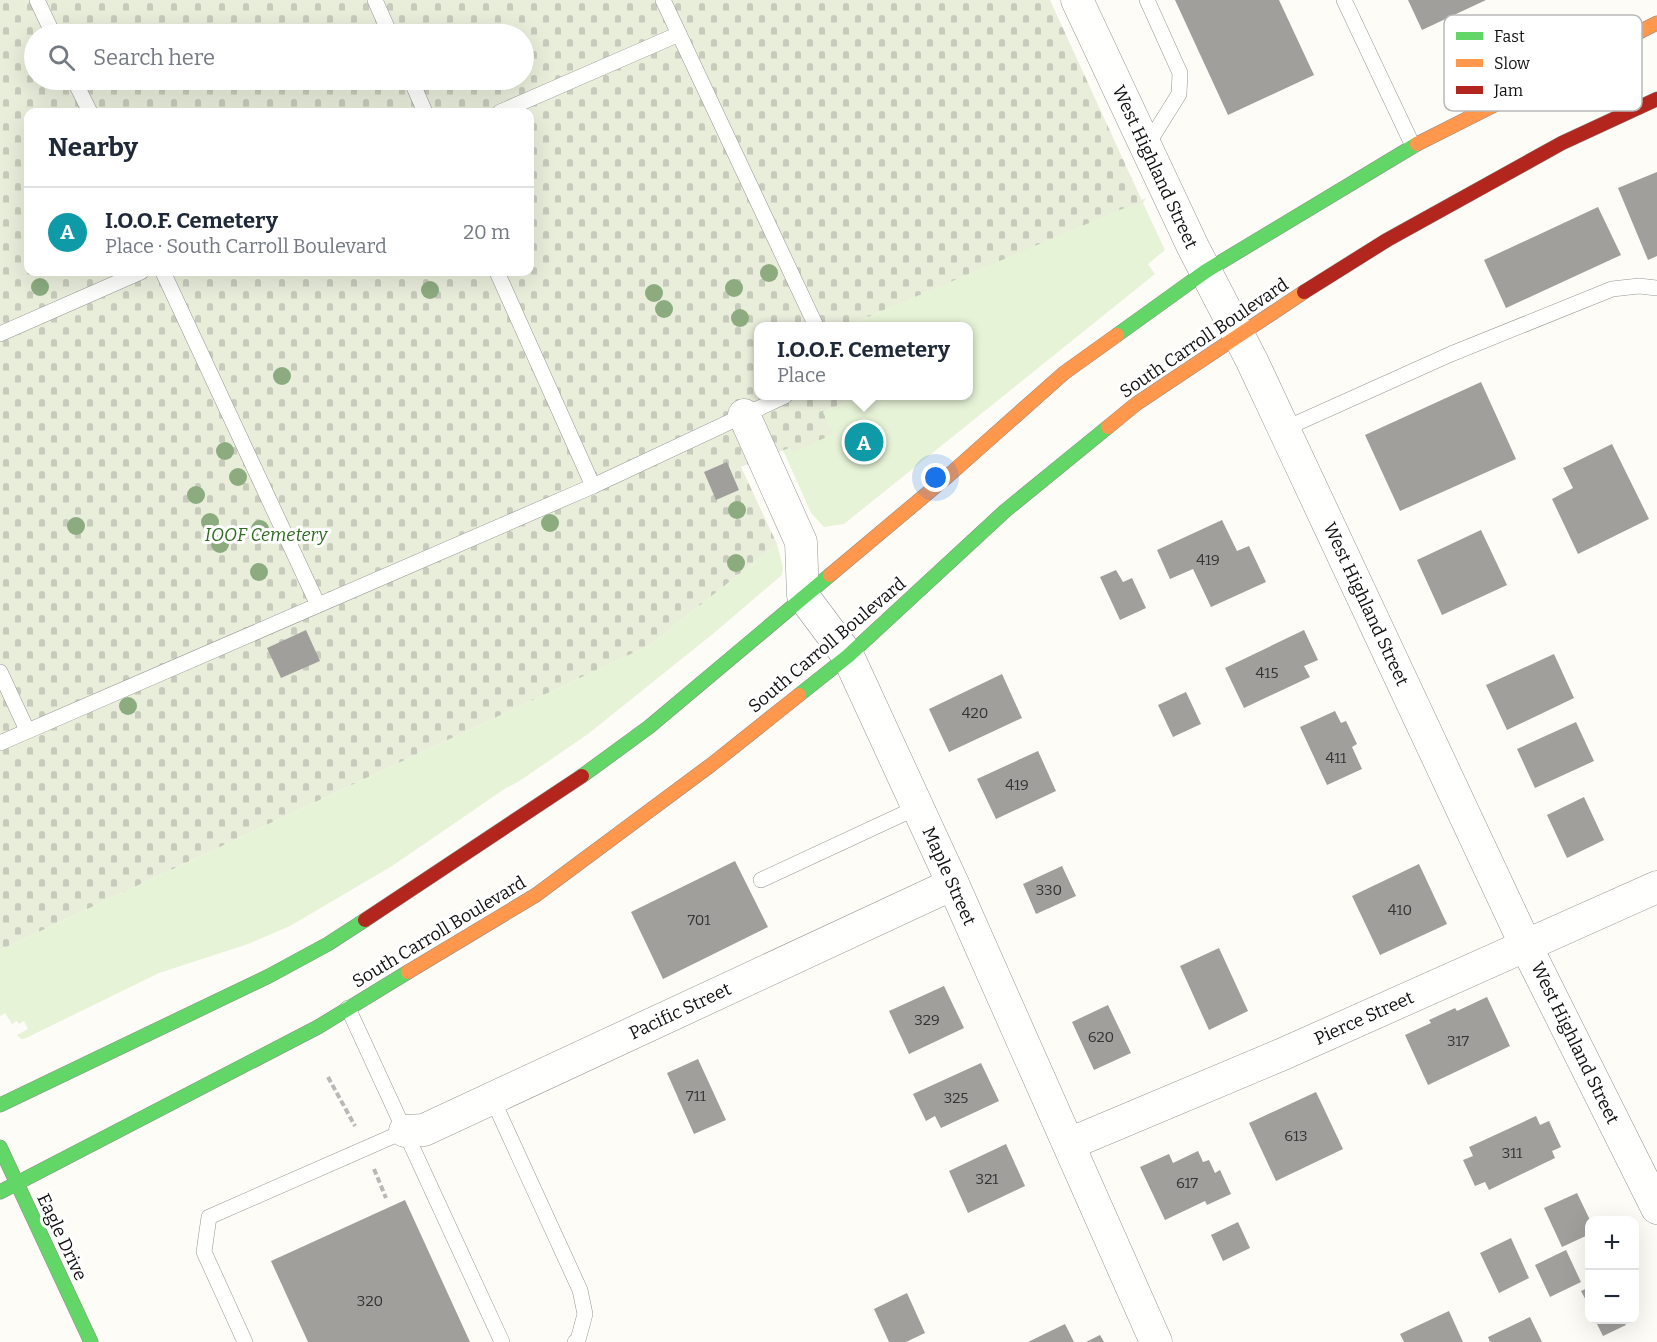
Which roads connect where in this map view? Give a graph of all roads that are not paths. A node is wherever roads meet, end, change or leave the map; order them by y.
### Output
1 (38, 0) edge
2 (375, 0) edge
3 (663, 0) edge
4 (1077, 0) edge
5 (1147, 0) edge
6 (1344, 0) edge
7 (1657, 23) edge
8 (49, 24) edge
9 (386, 24) edge
10 (1642, 31) edge
11 (679, 34) junction
12 (79, 90) edge
13 (416, 90) edge
14 (1657, 99) edge
15 (1642, 106) edge
16 (88, 108) edge
17 (424, 108) edge
18 (509, 108) edge
19 (1482, 111) edge
20 (1631, 111) edge
21 (1413, 146) junction
22 (1146, 147) junction
23 (1206, 271) junction
24 (132, 276) edge
25 (166, 276) edge
26 (499, 276) edge
27 (1657, 288) edge
28 (814, 322) edge
29 (0, 334) edge
30 (1239, 335) junction
31 (776, 400) edge
32 (744, 415) junction
33 (1284, 429) junction
34 (593, 486) junction
35 (803, 597) junction
36 (318, 605) junction
37 (848, 656) junction
38 (0, 672) edge
39 (27, 730) junction
40 (0, 743) edge
41 (918, 807) junction
42 (761, 880) dead end
43 (953, 884) junction
44 (1657, 887) edge
45 (1526, 946) junction
46 (348, 1008) junction
47 (492, 1098) junction
48 (0, 1105) edge
49 (405, 1131) junction
50 (1069, 1144) junction
51 (0, 1147) edge
52 (17, 1182) junction
53 (0, 1192) edge
54 (1657, 1208) edge
55 (91, 1342) edge
56 (244, 1342) edge
57 (502, 1342) edge
58 (575, 1342) edge
59 (1156, 1342) edge

1 - 8 lane
2 - 9 lane
3 - 11 lane
4 - 22 street, West Highland Street
5 - 22 lane
6 - 21 lane
7 - 10 main road
11 - 18 lane
11 - 28 lane
12 - 16 lane
13 - 17 lane
14 - 15 main road, South Carroll Boulevard
19 - 21 main road
20 - 30 main road, South Carroll Boulevard
21 - 23 main road
22 - 23 street, West Highland Street
23 - 30 street, West Highland Street
23 - 35 main road
24 - 29 lane
25 - 36 lane
26 - 34 lane
27 - 33 lane
30 - 33 street, West Highland Street
30 - 37 main road, South Carroll Boulevard
31 - 32 lane
32 - 34 lane
32 - 35 street
33 - 45 street, West Highland Street
34 - 36 lane
35 - 37 street, Maple Street
35 - 48 main road
36 - 39 lane
37 - 41 street, Maple Street
37 - 46 main road, South Carroll Boulevard
38 - 39 lane
39 - 40 lane
41 - 42 lane
41 - 43 street, Maple Street
43 - 47 street, Pacific Street
43 - 50 street, Maple Street
44 - 45 street, Pierce Street
45 - 50 street, Pierce Street
45 - 54 street, West Highland Street
46 - 49 lane
46 - 52 main road, South Carroll Boulevard
47 - 49 street, Pacific Street
47 - 58 lane
49 - 56 lane
49 - 57 lane
50 - 59 street, Maple Street
51 - 52 main road, Eagle Drive
52 - 53 main road, South Carroll Boulevard
52 - 55 main road, Eagle Drive

